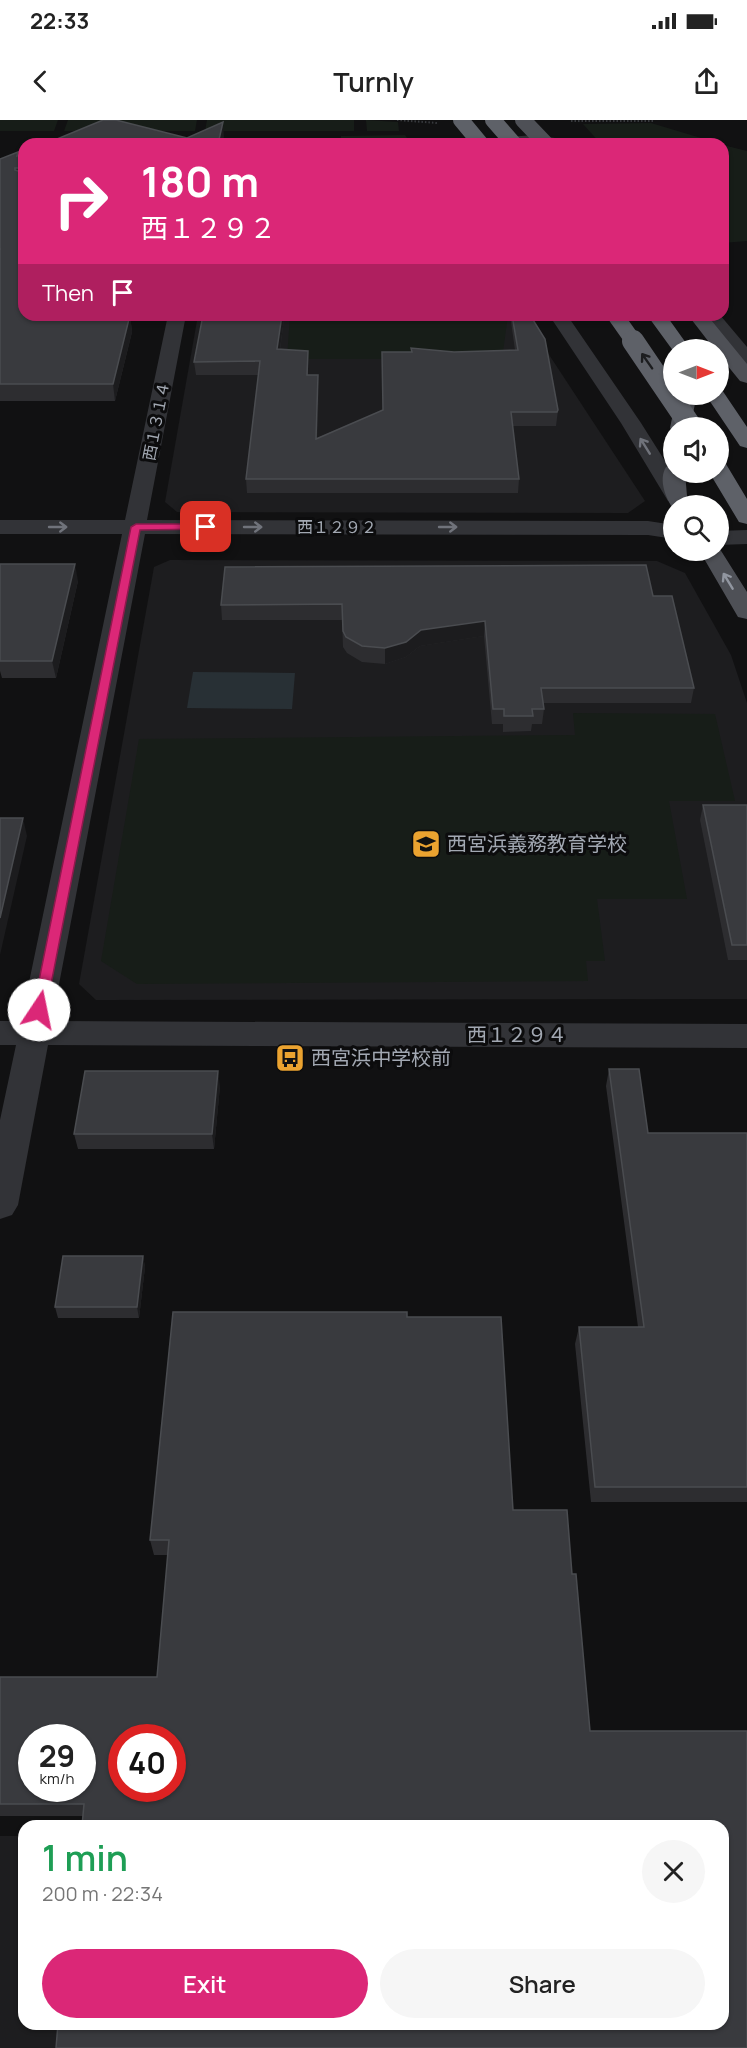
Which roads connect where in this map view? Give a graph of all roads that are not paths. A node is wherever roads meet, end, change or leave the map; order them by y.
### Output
1 (461, 120) edge
2 (493, 120) edge
3 (523, 120) edge
4 (477, 138) edge
5 (509, 138) edge
6 (540, 138) edge
7 (176, 321) edge
8 (562, 321) edge
9 (619, 321) edge
10 (660, 321) edge
11 (690, 321) edge
12 (702, 321) edge
13 (715, 321) edge
14 (674, 339) edge
15 (699, 339) edge
16 (747, 359) edge
17 (747, 376) edge
18 (722, 405) edge
19 (685, 417) edge
20 (747, 442) edge
21 (726, 483) edge
22 (675, 495) edge
23 (747, 517) edge
24 (0, 527) edge
25 (663, 530) edge
26 (134, 536) junction
27 (747, 537) edge
28 (729, 538) edge
29 (663, 543) edge
30 (0, 544) edge
31 (717, 561) edge
32 (747, 612) edge
33 (0, 1033) edge
34 (35, 1033) junction
35 (747, 1036) edge
36 (0, 1205) edge

1 - 4 highway, bridge
2 - 5 highway, bridge
3 - 6 main road, bridge
7 - 26 street, 西１３１４
22 -> 8 street
19 -> 9 highway, bridge
10 - 14 highway
11 - 15 main road
12 - 17 main road
13 - 16 street
18 - 20 highway
21 - 23 highway
24 -> 26 street, 西１２９２
26 -> 25 street, 西１２９２
26 - 29 street, 西１２９２
26 - 30 street, 西１２９２
26 - 34 street, 西１３１４
27 - 28 street
32 -> 31 main road
33 - 34 street, 西１２９４
34 - 35 street, 西１２９４
34 - 36 street, 西１３１４

